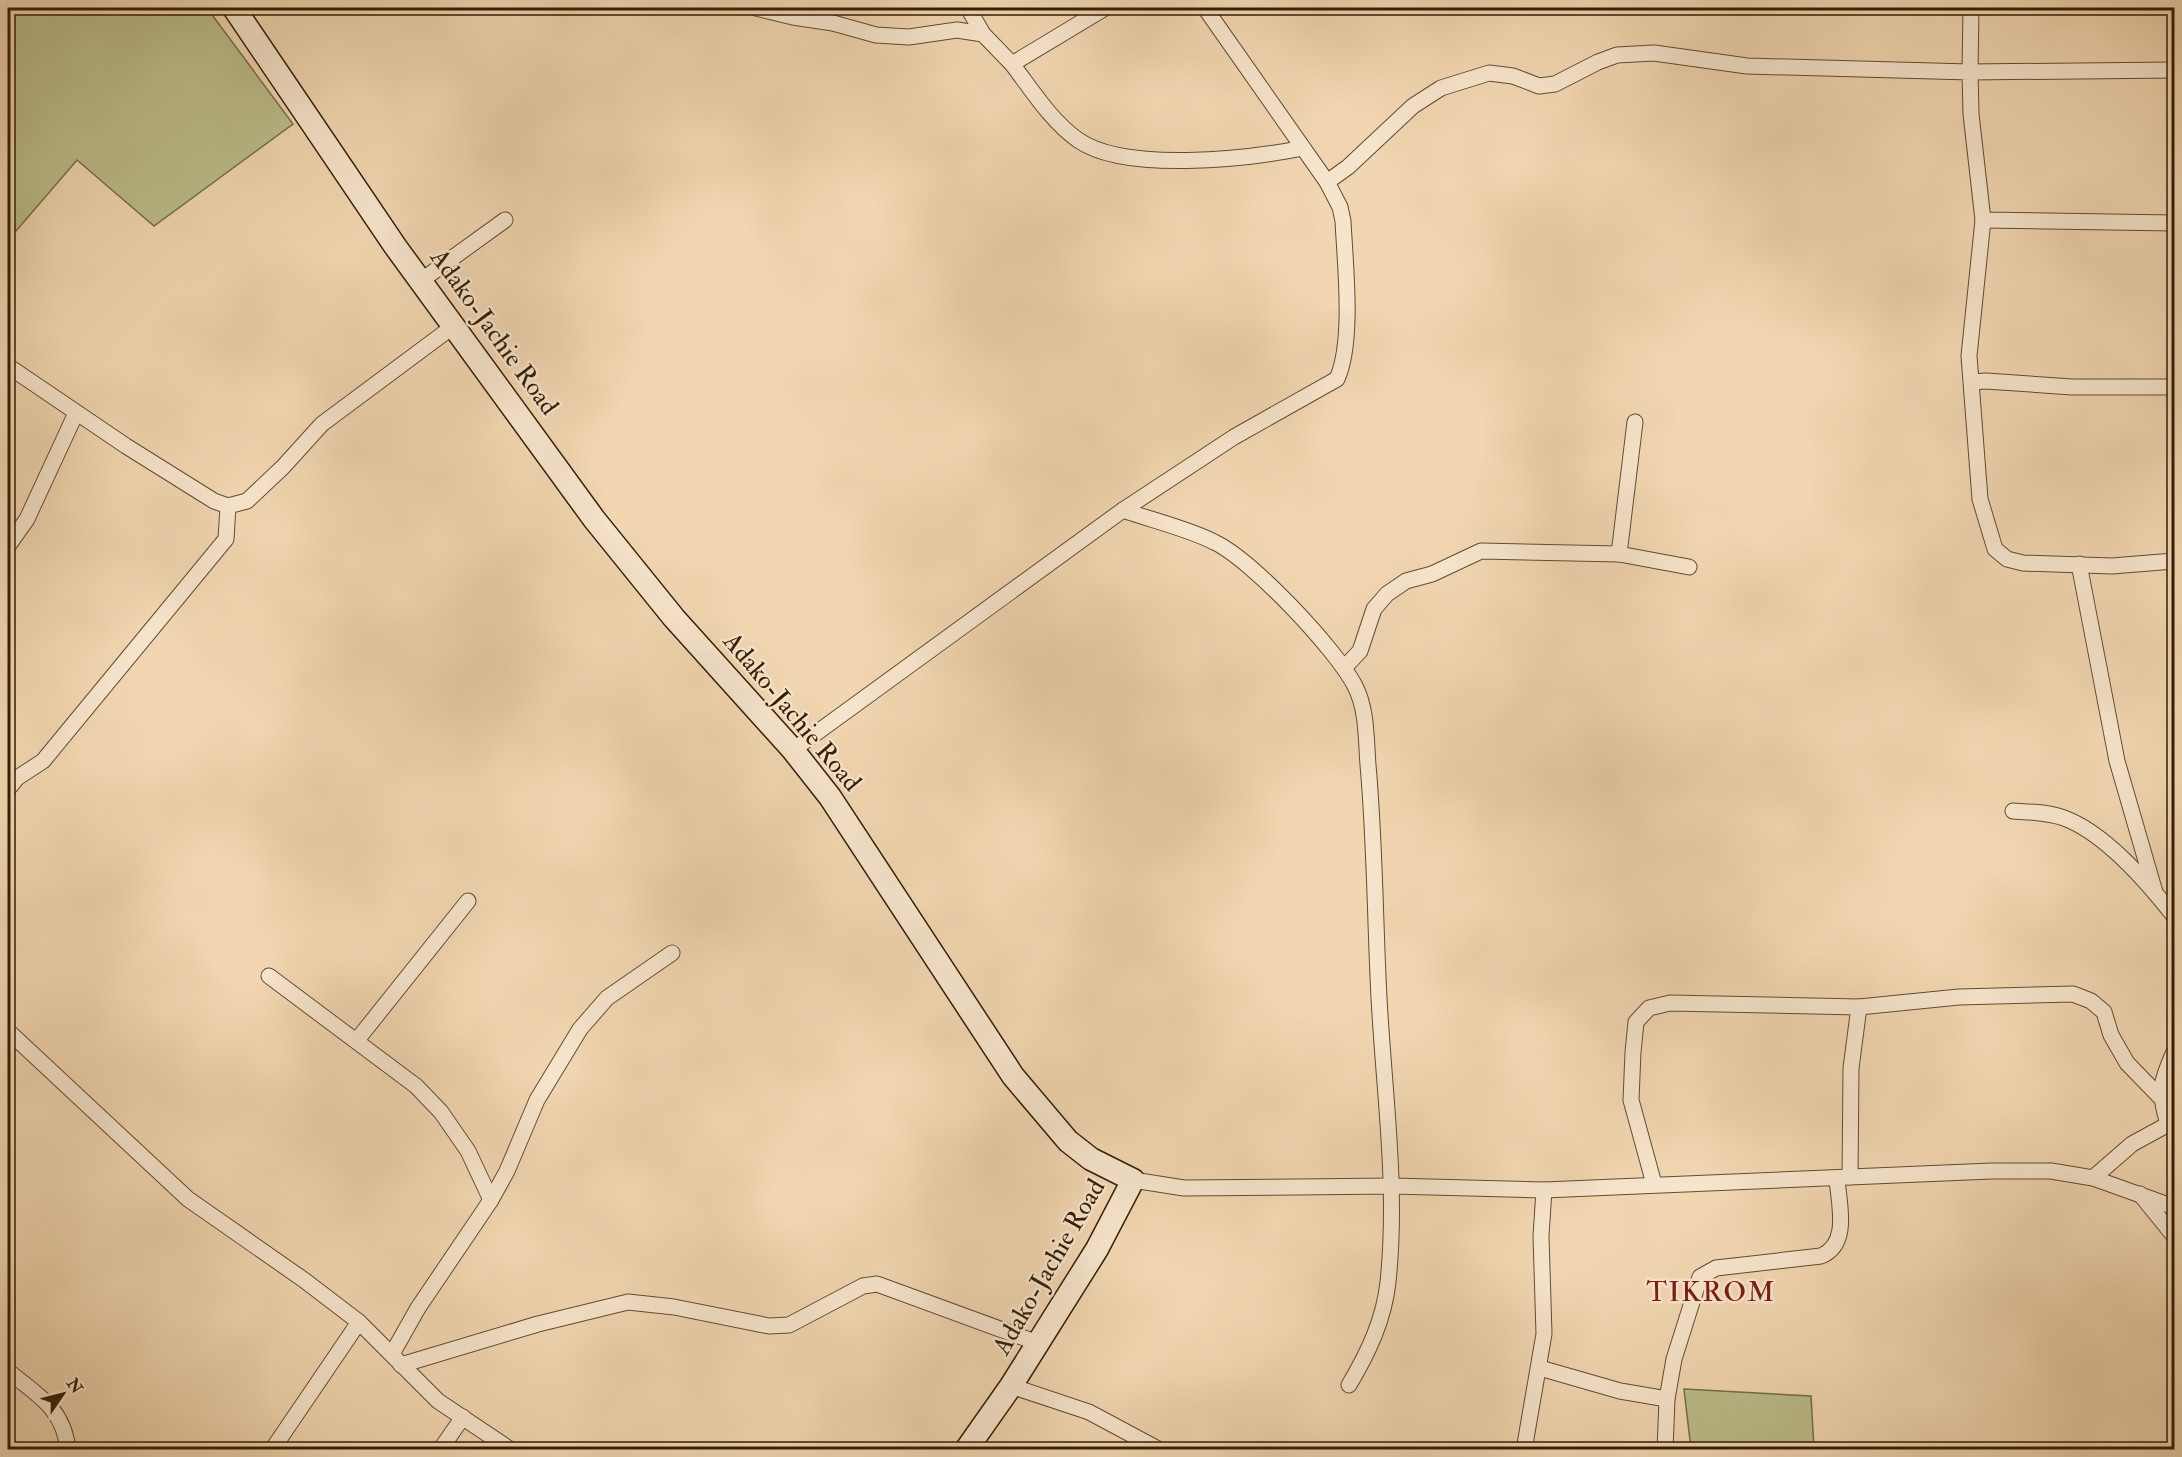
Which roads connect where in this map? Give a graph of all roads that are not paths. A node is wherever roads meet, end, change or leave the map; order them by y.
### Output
1 (234, 8) edge
2 (756, 8) edge
3 (968, 8) edge
4 (1105, 8) edge
5 (1205, 8) edge
6 (1971, 8) edge
7 (983, 34) junction
8 (1012, 64) junction
9 (2175, 70) edge
10 (1970, 72) junction
11 (1303, 148) junction
12 (1327, 182) junction
13 (505, 220) dead end
14 (1983, 220) junction
15 (2175, 223) edge
16 (422, 280) junction
17 (454, 326) junction
18 (8, 366) edge
19 (1971, 382) junction
20 (2175, 387) edge
21 (76, 413) junction
22 (1635, 422) dead end
23 (228, 506) junction
24 (1123, 510) junction
25 (8, 546) edge
26 (1619, 554) junction
27 (2175, 561) edge
28 (2079, 564) junction
29 (1689, 567) dead end
30 (1344, 668) junction
31 (793, 750) junction
32 (8, 789) edge
33 (2013, 811) dead end
34 (2155, 892) junction
35 (468, 901) dead end
36 (2175, 916) edge
37 (672, 953) dead end
38 (269, 976) dead end
39 (1858, 1007) junction
40 (8, 1031) edge
41 (357, 1040) junction
42 (2175, 1052) edge
43 (2160, 1097) junction
44 (2171, 1123) edge
45 (1844, 1178) junction
46 (2093, 1178) junction
47 (1133, 1180) junction
48 (1654, 1184) junction
49 (1392, 1186) junction
50 (1544, 1190) junction
51 (2138, 1192) junction
52 (491, 1200) junction
53 (2175, 1207) edge
54 (2175, 1236) edge
55 (359, 1322) junction
56 (1038, 1343) junction
57 (396, 1360) junction
58 (1540, 1368) junction
59 (8, 1371) edge
60 (1349, 1385) dead end
61 (1011, 1386) junction
62 (1667, 1399) junction
63 (463, 1417) junction
64 (68, 1449) edge
65 (272, 1449) edge
66 (440, 1449) edge
67 (511, 1449) edge
68 (966, 1449) edge
69 (1160, 1449) edge
70 (1524, 1449) edge
71 (1665, 1449) edge

1 - 16 street, Adako-Jachie Road
2 - 7 street
3 - 7 street
4 - 8 street
5 - 11 street
6 - 10 street
7 - 8 street
8 - 11 street
9 - 10 street
10 - 12 street
10 - 14 street
11 - 12 street
12 - 24 street
13 - 16 street
14 - 15 street
14 - 19 street
16 - 17 street, Adako-Jachie Road
17 - 23 street
17 - 31 street, Adako-Jachie Road
18 - 21 street
19 - 20 street
19 - 28 street
21 - 23 street
21 - 25 street
22 - 26 street
23 - 32 street
24 - 30 street
24 - 31 street
26 - 29 street
26 - 30 street
27 - 28 street
28 - 34 street
30 - 49 street
31 - 47 street, Adako-Jachie Road
33 - 34 street
34 - 36 street
35 - 41 street
37 - 52 street
38 - 41 street
39 - 43 street
39 - 45 street
39 - 48 street
40 - 55 street
41 - 52 street
42 - 43 street
43 - 44 street
44 - 46 street
45 - 46 street
45 - 48 street
45 - 62 street
46 - 51 street
47 - 49 street
47 - 56 street, Adako-Jachie Road
48 - 50 street
49 - 50 street
49 - 60 street
50 - 58 street
51 - 53 street
51 - 54 street
52 - 57 street
55 - 57 street
55 - 65 street
56 - 57 street
56 - 61 street, Adako-Jachie Road
57 - 63 street
58 - 62 street
58 - 70 street
59 - 64 street
61 - 68 street, Adako-Jachie Road
61 - 69 street
62 - 71 street
63 - 66 street
63 - 67 street

